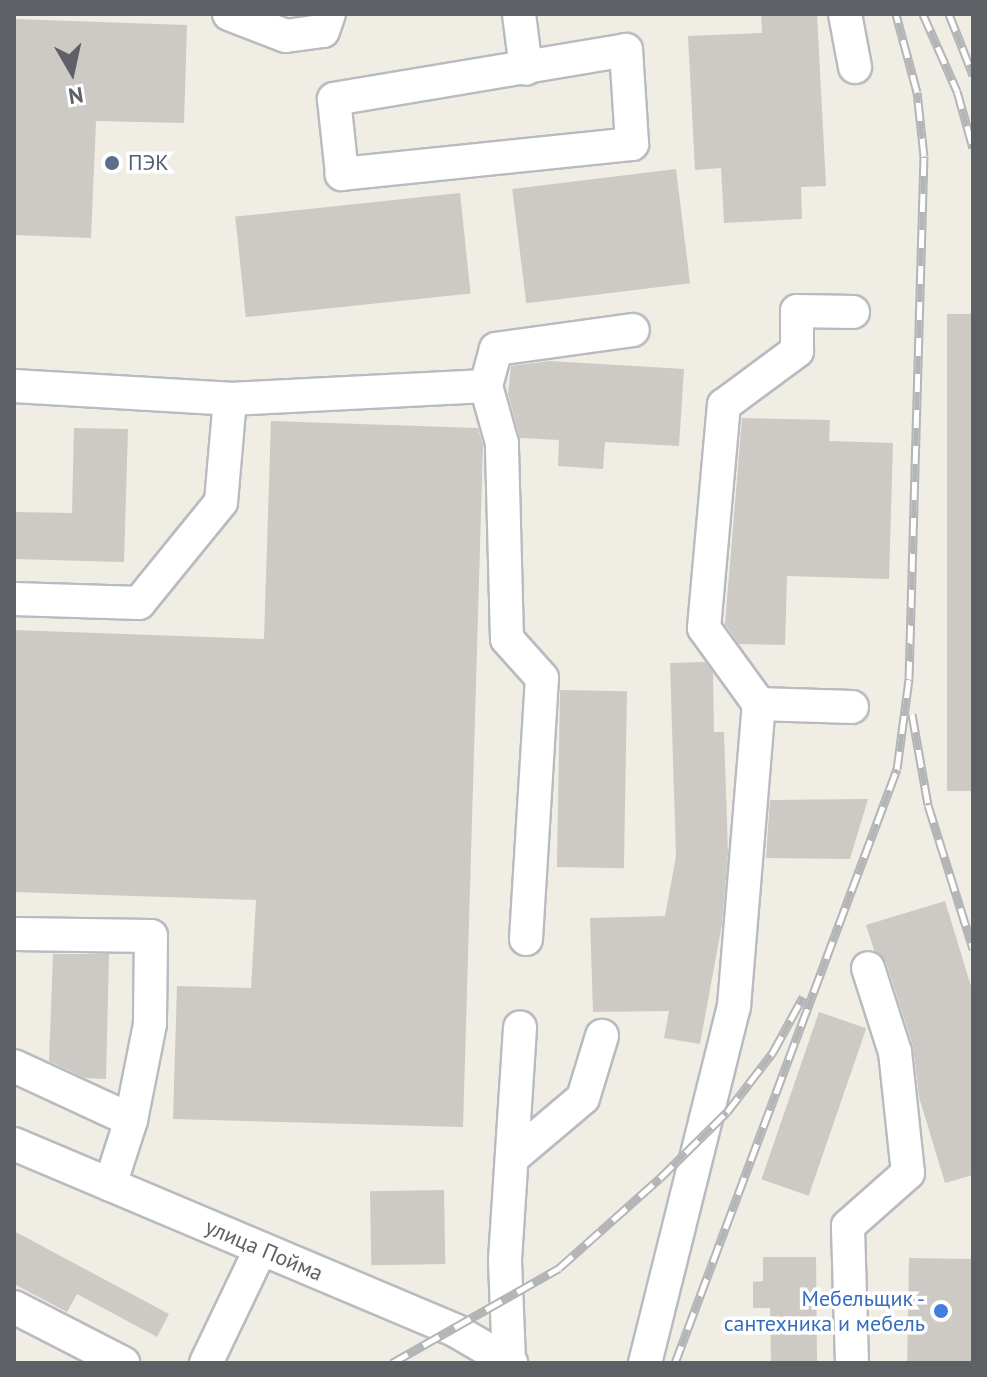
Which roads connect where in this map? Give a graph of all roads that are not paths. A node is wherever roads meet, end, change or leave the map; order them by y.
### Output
1 (229, 14) edge
2 (329, 14) edge
3 (519, 14) edge
4 (845, 14) edge
5 (855, 67) dead end
6 (526, 69) junction
7 (853, 312) dead end
8 (633, 330) dead end
9 (14, 386) edge
10 (486, 386) junction
11 (230, 399) junction
12 (14, 599) edge
13 (759, 704) junction
14 (852, 707) dead end
15 (14, 934) edge
16 (526, 939) dead end
17 (868, 968) dead end
18 (520, 1027) dead end
19 (602, 1036) dead end
20 (14, 1066) edge
21 (131, 1120) junction
22 (14, 1144) edge
23 (512, 1158) junction
24 (110, 1185) junction
25 (261, 1248) junction
26 (14, 1307) edge
27 (510, 1362) edge
28 (123, 1363) edge
29 (206, 1363) edge
30 (645, 1363) edge
31 (852, 1363) edge

1 - 2 street
3 - 6 street
4 - 5 street
6 - 6 street
7 - 13 street
8 - 10 street
9 - 11 street
10 - 11 street
10 - 16 street
11 - 12 street
13 - 14 street
13 - 30 street
15 - 21 street
17 - 31 street
18 - 23 street
19 - 23 street
20 - 21 street
21 - 24 street
22 - 24 street, улица Пойма
23 - 27 street
24 - 25 street, улица Пойма
25 - 27 street, улица Пойма
25 - 29 street
26 - 28 street

